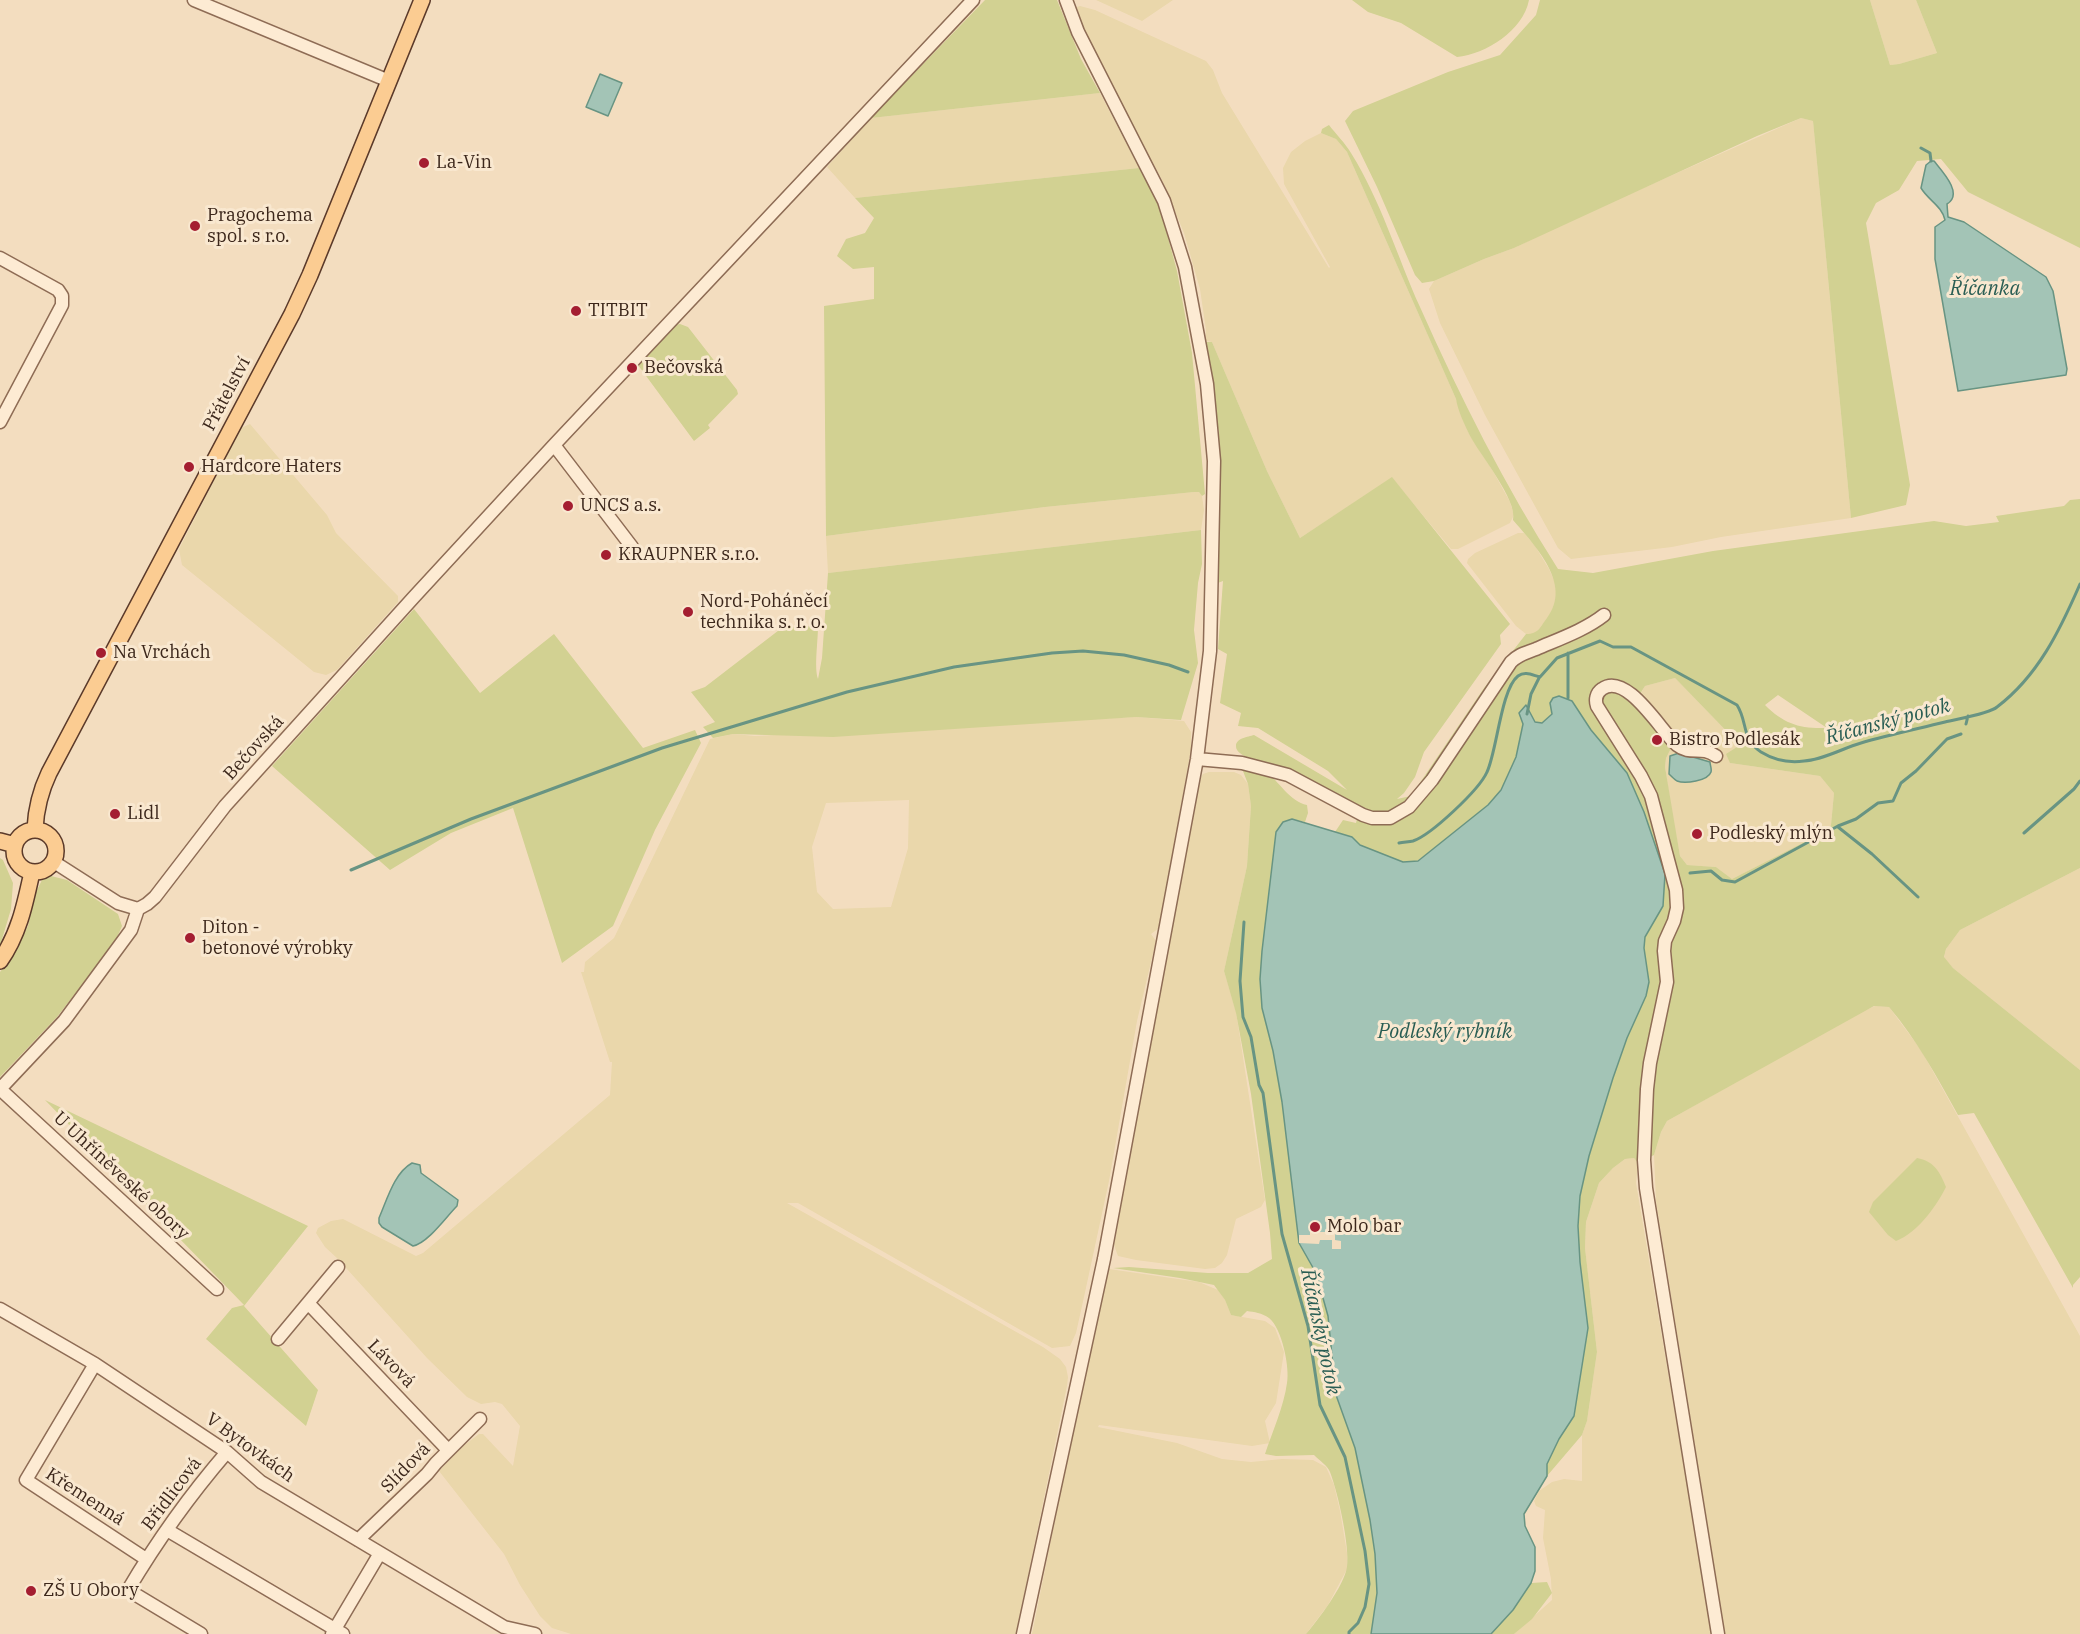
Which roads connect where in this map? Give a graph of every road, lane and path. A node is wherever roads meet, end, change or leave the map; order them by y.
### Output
1 (194, 0) edge
2 (422, 0) edge
3 (973, 0) edge
4 (1066, 0) edge
5 (389, 81) junction
6 (0, 258) edge
7 (0, 422) edge
8 (554, 445) junction
9 (632, 547) dead end
10 (1604, 615) dead end
11 (1716, 756) dead end
12 (1197, 759) junction
13 (35, 829) junction
14 (7, 843) edge
15 (54, 862) junction
16 (32, 872) junction
17 (138, 909) junction
18 (0, 961) edge
19 (0, 1089) edge
20 (338, 1267) dead end
21 (217, 1289) dead end
22 (308, 1303) junction
23 (0, 1310) edge
24 (278, 1339) dead end
25 (95, 1364) junction
26 (480, 1419) dead end
27 (448, 1450) junction
28 (227, 1452) junction
29 (167, 1530) junction
30 (358, 1540) junction
31 (380, 1553) junction
32 (146, 1559) junction
33 (337, 1632) edge
34 (201, 1634) edge
35 (535, 1634) edge
36 (1023, 1634) edge
37 (1718, 1634) edge

1 - 5 street
2 - 5 main road, Přátelství
3 - 8 street, Bečovská
4 - 12 street
5 - 13 main road, Přátelství
6 - 7 street
8 - 9 street
8 - 17 street, Bečovská
10 - 12 street
11 - 37 street
12 - 36 street
13 - 14 main road
13 - 15 main road
14 - 16 main road
15 - 16 main road
15 - 17 street
16 - 18 main road
17 - 19 street, Bečovská
19 - 21 street, U Uhříněveské obory
20 - 22 street
22 - 24 street
22 - 27 street, Lávová
23 - 25 street, V Bytovkách
25 - 28 street, V Bytovkách
25 - 32 street, Křemenná
26 - 27 street, Slídová
27 - 30 street, Slídová
28 - 29 street, Břidlicová
28 - 30 street, V Bytovkách
29 - 32 street, Břidlicová
29 - 33 street
30 - 31 street, V Bytovkách
31 - 33 street
31 - 35 street, V Bytovkách
32 - 34 street, Břidlicová

